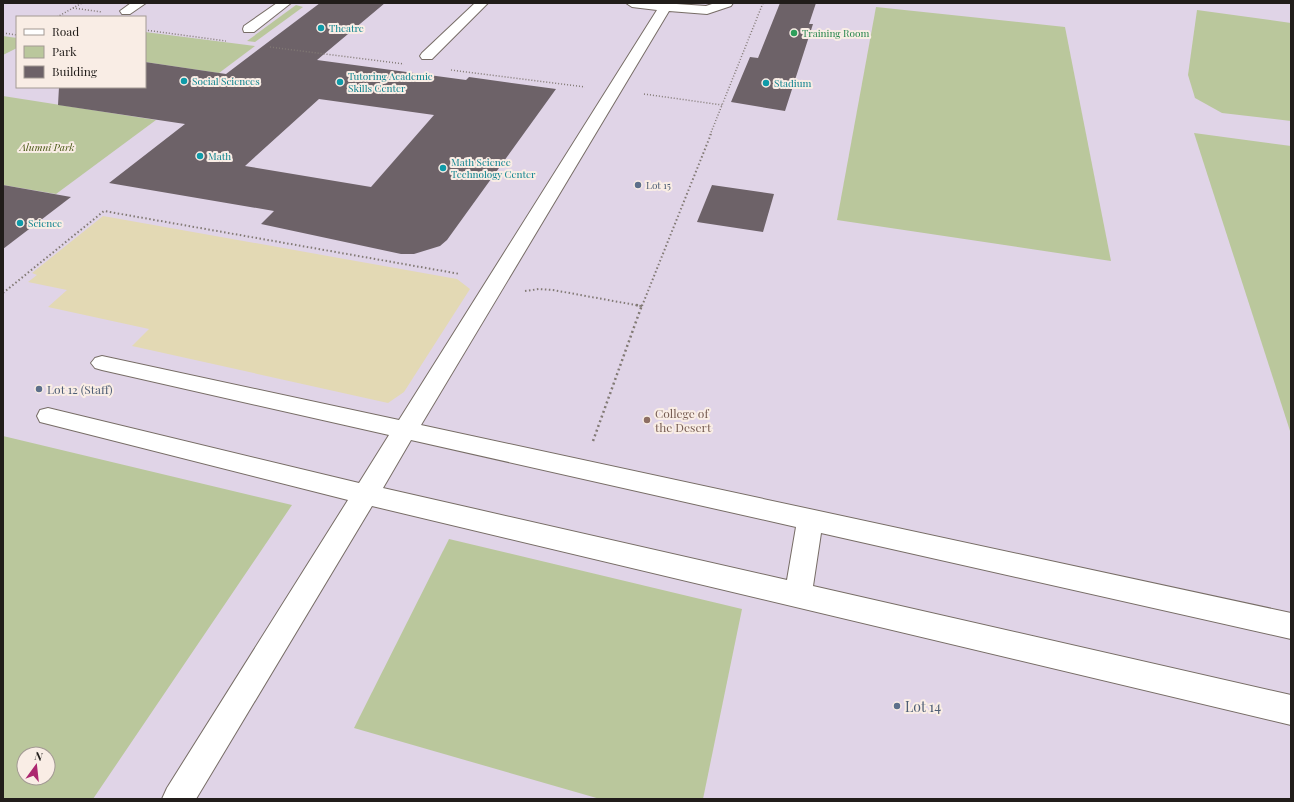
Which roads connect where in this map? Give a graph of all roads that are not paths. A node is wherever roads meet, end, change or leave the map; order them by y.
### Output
1 (140, 3) edge
2 (285, 3) edge
3 (482, 3) edge
4 (632, 3) edge
5 (727, 3) edge
6 (665, 7) junction
7 (126, 11) dead end
8 (249, 29) dead end
9 (427, 56) dead end
10 (102, 362) dead end
11 (48, 416) dead end
12 (404, 430) junction
13 (365, 494) junction
14 (810, 520) junction
15 (798, 596) junction
16 (1291, 626) edge
17 (1291, 710) edge
18 (178, 799) edge

1 - 7 street
2 - 8 street
3 - 9 street
4 - 6 street
5 - 6 street
6 - 12 street
10 - 12 street
11 - 13 street
12 - 13 street
12 - 14 street
13 - 15 street
13 - 18 street
14 - 15 street
14 - 16 street
15 - 17 street

